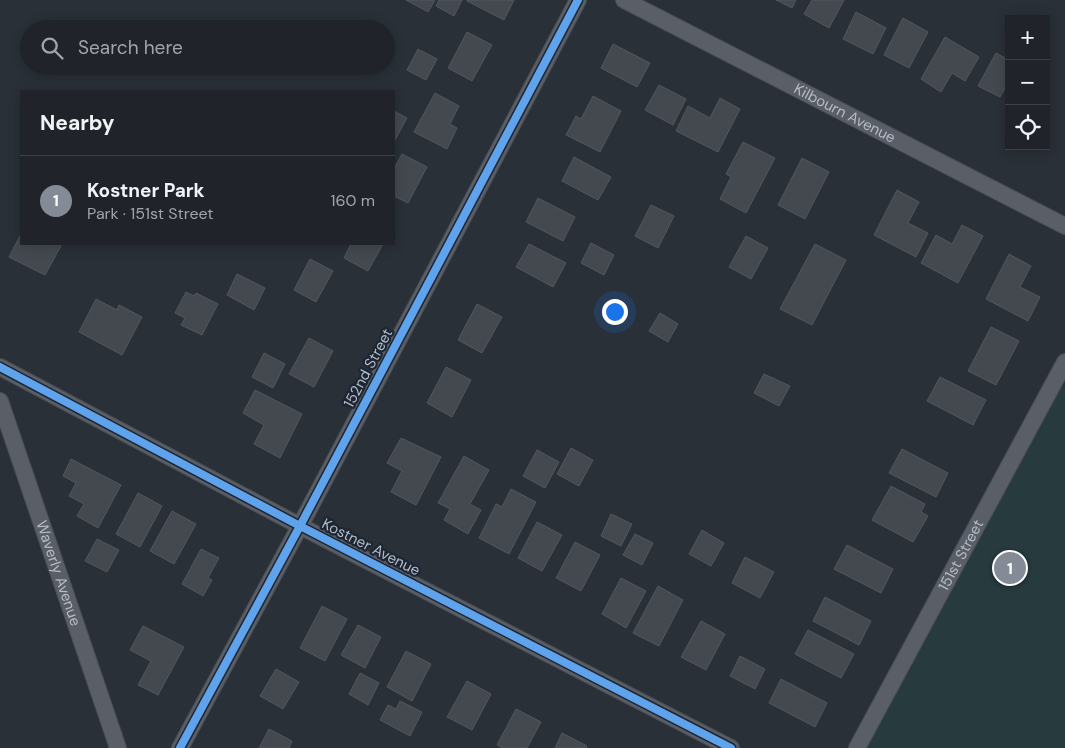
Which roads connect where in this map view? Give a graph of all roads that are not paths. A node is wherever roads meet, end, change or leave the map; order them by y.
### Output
1 (578, 0) edge
2 (624, 0) edge
3 (1065, 226) edge
4 (1065, 362) edge
5 (0, 367) edge
6 (0, 401) edge
7 (300, 526) junction
8 (118, 748) edge
9 (180, 748) edge
10 (731, 748) edge
11 (857, 748) edge

1 - 7 street, 152nd Street
2 - 3 street, Kilbourn Avenue
4 - 11 street, 151st Street
5 - 7 street, Kostner Avenue
6 - 8 street, Waverly Avenue
7 - 9 street, 152nd Street
7 - 10 street, Kostner Avenue

